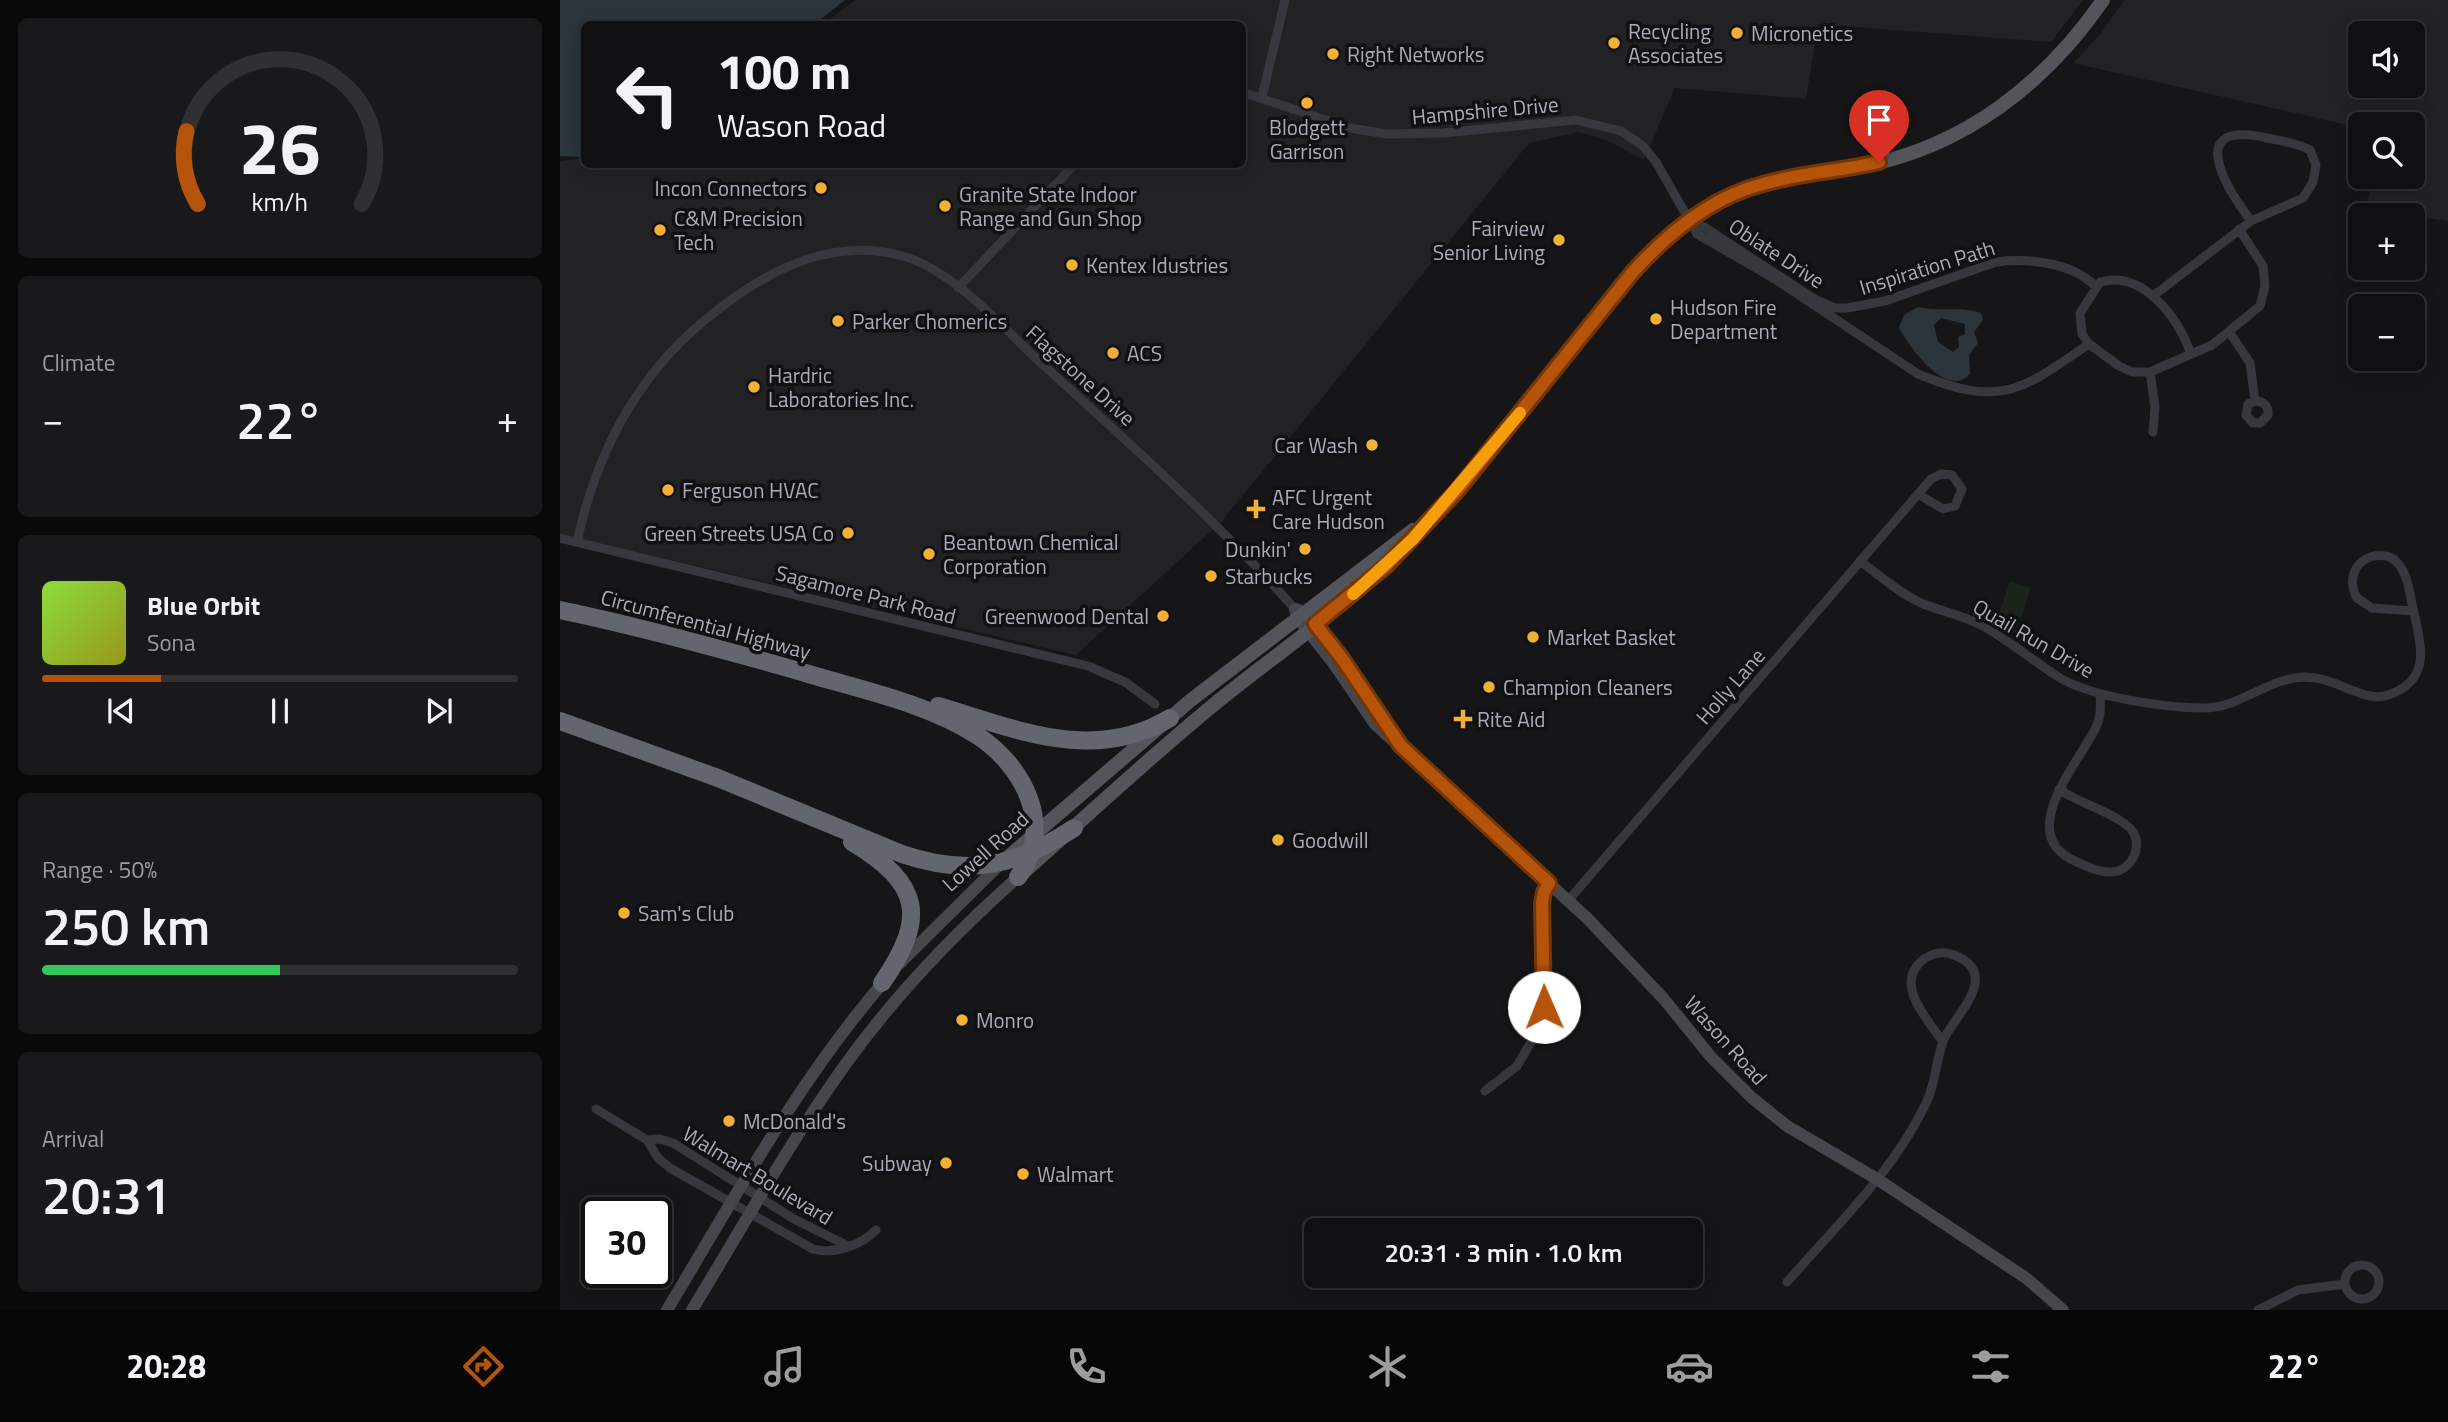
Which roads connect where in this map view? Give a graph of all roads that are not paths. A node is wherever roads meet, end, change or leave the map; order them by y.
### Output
1 (1285, 0) edge
2 (2103, 0) edge
3 (1246, 93) edge
4 (1262, 97) junction
5 (1071, 168) edge
6 (2251, 220) junction
7 (1688, 221) junction
8 (2239, 229) junction
9 (2095, 286) junction
10 (958, 288) junction
11 (2153, 296) junction
12 (1847, 309) junction
13 (1837, 323) junction
14 (2230, 333) junction
15 (2089, 344) junction
16 (2191, 354) junction
17 (2150, 372) junction
18 (2255, 401) dead end
19 (2152, 432) dead end
20 (1918, 494) junction
21 (1432, 518) junction
22 (560, 538) edge
23 (577, 542) junction
24 (1860, 561) junction
25 (560, 610) edge
26 (2413, 611) junction
27 (1298, 613) junction
28 (1311, 627) junction
29 (839, 683) junction
30 (2100, 694) junction
31 (1156, 704) dead end
32 (1170, 718) junction
33 (560, 721) edge
34 (2059, 789) junction
35 (800, 812) junction
36 (1074, 828) junction
37 (1035, 833) junction
38 (1033, 852) junction
39 (1000, 864) junction
40 (1018, 877) junction
41 (1549, 883) junction
42 (1568, 901) junction
43 (882, 984) junction
44 (1942, 1042) junction
45 (1485, 1091) dead end
46 (596, 1109) dead end
47 (647, 1140) junction
48 (1877, 1179) junction
49 (742, 1186) junction
50 (761, 1198) junction
51 (731, 1204) junction
52 (750, 1214) junction
53 (876, 1230) dead end
54 (850, 1246) junction
55 (1787, 1282) dead end
56 (2345, 1284) dead end
57 (667, 1310) edge
58 (692, 1310) edge
59 (2063, 1310) edge
60 (2258, 1310) edge

1 - 4 street
2 - 7 main road, Lowell Road
3 - 4 street, Hampshire Drive
4 - 7 street, Hampshire Drive
5 - 10 street
6 - 6 street
6 - 8 street
7 - 12 street, Oblate Drive
7 - 13 street, Oblate Drive
7 - 21 main road, Lowell Road
8 - 11 street
8 - 14 street
9 - 11 street
9 - 12 street, Inspiration Path
9 - 15 street
10 - 23 street, Flagstone Drive
10 - 27 street, Flagstone Drive
11 - 16 street
12 - 13 street
13 - 15 street, Oblate Drive
14 - 16 street
14 - 18 street
15 - 17 street
16 - 17 street
17 - 19 street
20 - 20 street, Holly Lane
20 - 24 street, Holly Lane
21 - 27 main road, Lowell Road
21 - 28 main road, Lowell Road
22 - 23 street, Sagamore Park Road
23 - 31 street, Sagamore Park Road
24 - 30 street, Quail Run Drive
24 - 42 street, Holly Lane
25 - 29 highway, Circumferential Highway
26 - 26 street, Quail Run Drive
26 - 30 street, Quail Run Drive
27 - 28 main road, Wason Road
27 - 32 main road, Lowell Road
28 - 36 main road, Lowell Road
28 - 41 main road, Wason Road
29 - 32 highway
29 - 37 highway
30 - 34 street
32 - 37 main road, Lowell Road
33 - 35 highway
34 - 34 street
35 - 39 highway
35 - 43 highway
36 - 38 highway
36 - 40 main road, Lowell Road
37 - 38 highway
37 - 39 main road, Lowell Road
38 - 39 highway
38 - 40 highway
39 - 43 main road, Lowell Road
40 - 50 main road, Lowell Road
41 - 42 main road, Wason Road
41 - 45 street
42 - 48 main road, Wason Road
43 - 49 main road, Lowell Road
44 - 44 street
44 - 48 street
46 - 47 street, Walmart Boulevard
47 - 49 street, Walmart Boulevard
47 - 51 street, Walmart Boulevard
48 - 55 street
48 - 59 main road, Wason Road
49 - 50 street, Walmart Boulevard
49 - 51 main road, Lowell Road
50 - 52 main road, Lowell Road
50 - 54 street, Walmart Boulevard
51 - 52 street, Walmart Boulevard
51 - 57 main road, Lowell Road
52 - 54 street, Walmart Boulevard
52 - 58 main road, Lowell Road
53 - 54 street, Walmart Boulevard
56 - 60 street

